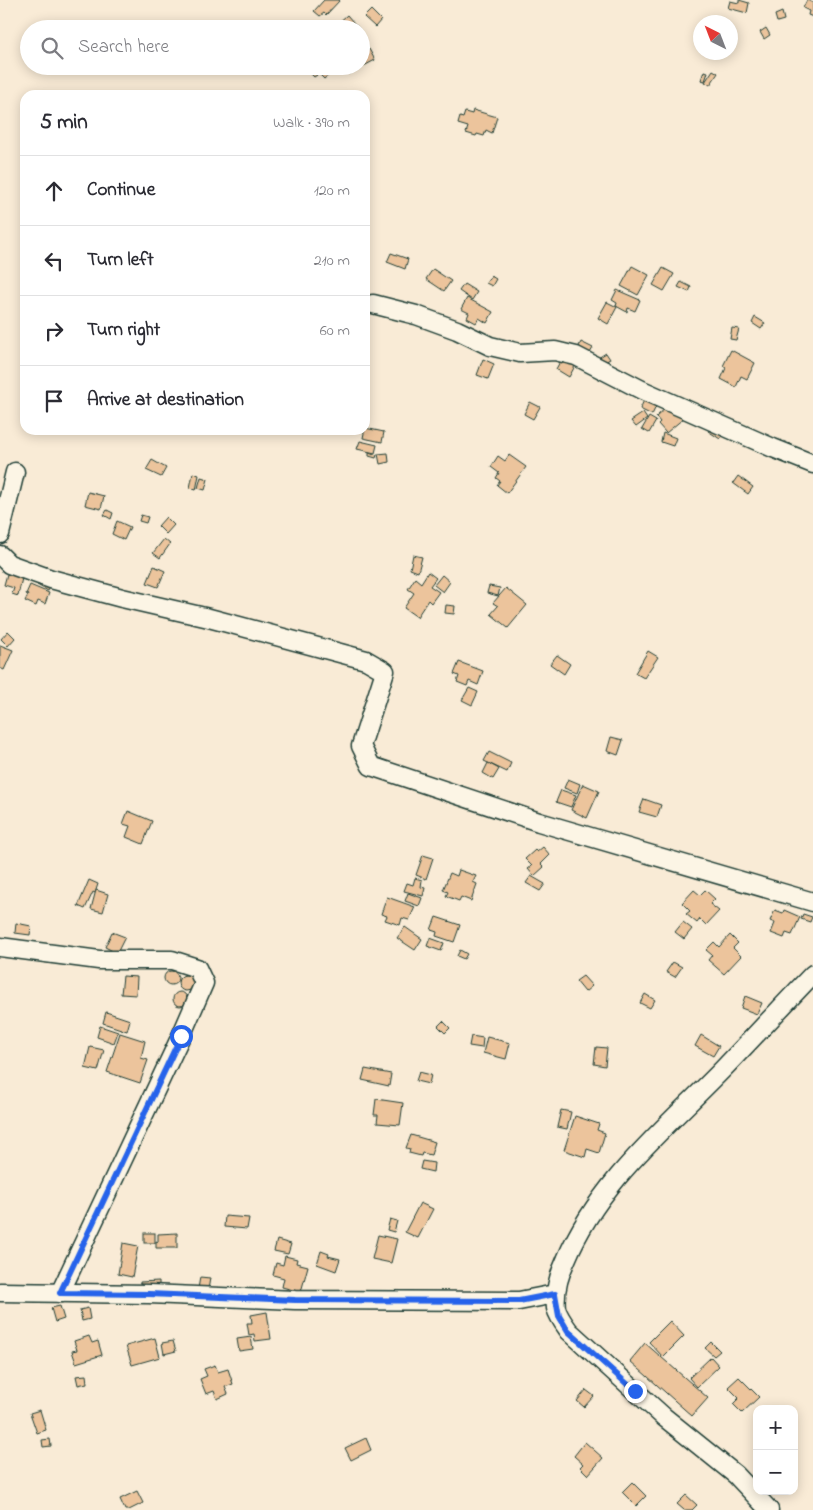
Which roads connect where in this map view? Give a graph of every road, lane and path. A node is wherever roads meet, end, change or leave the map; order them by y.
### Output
1 (373, 304) dead end
2 (813, 464) edge
3 (15, 472) dead end
4 (0, 534) edge
5 (0, 555) edge
6 (813, 902) edge
7 (0, 947) edge
8 (813, 974) edge
9 (0, 1292) edge
10 (60, 1293) junction
11 (555, 1294) junction
12 (769, 1510) edge

1 - 2 street
3 - 4 street
5 - 6 street
7 - 10 street
8 - 11 street
9 - 10 street
10 - 11 street
11 - 12 street

